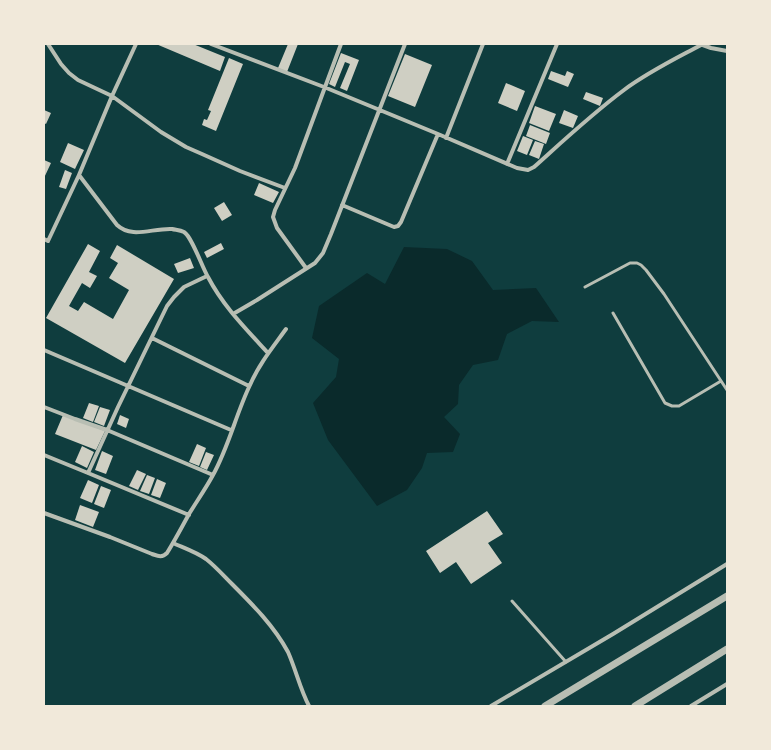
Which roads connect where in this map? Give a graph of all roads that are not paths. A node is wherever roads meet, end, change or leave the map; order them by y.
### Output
1 (48, 44) edge
2 (136, 44) edge
3 (211, 44) edge
4 (341, 44) edge
5 (405, 44) edge
6 (484, 44) edge
7 (557, 44) edge
8 (700, 44) edge
9 (727, 52) edge
10 (324, 87) junction
11 (112, 96) junction
12 (379, 110) junction
13 (438, 134) junction
14 (446, 138) junction
15 (507, 164) junction
16 (79, 176) junction
17 (285, 188) junction
18 (342, 205) junction
19 (44, 239) edge
20 (306, 268) junction
21 (207, 276) junction
22 (585, 287) dead end
23 (612, 313) dead end
24 (233, 314) junction
25 (286, 329) dead end
26 (152, 338) junction
27 (44, 350) edge
28 (268, 353) junction
29 (721, 381) junction
30 (249, 386) junction
31 (128, 387) junction
32 (727, 390) edge
33 (44, 407) edge
34 (107, 430) junction
35 (231, 430) junction
36 (44, 455) edge
37 (88, 473) junction
38 (213, 475) junction
39 (44, 513) edge
40 (189, 515) junction
41 (173, 543) junction
42 (727, 564) edge
43 (727, 596) edge
44 (512, 601) dead end
45 (727, 649) edge
46 (566, 662) junction
47 (727, 684) edge
48 (309, 706) edge
49 (491, 706) edge
50 (545, 706) edge
51 (635, 706) edge
52 (692, 706) edge

1 - 11 street
2 - 11 street
3 - 10 street
4 - 10 street
5 - 12 street
6 - 14 street
7 - 15 street
8 - 9 street
8 - 15 street
10 - 12 street
10 - 17 street
11 - 16 street
11 - 17 street
12 - 13 street
12 - 18 street
13 - 14 street
13 - 18 street
14 - 15 street
16 - 19 street
16 - 21 street
17 - 20 street
18 - 20 street
20 - 24 street
21 - 24 street
21 - 26 street
22 - 29 lane
23 - 29 lane
24 - 28 street
25 - 28 street
26 - 30 street
26 - 31 street
27 - 31 street
28 - 30 street
29 - 32 lane
30 - 35 street
31 - 34 street
31 - 35 street
33 - 34 street
34 - 37 street
34 - 38 street
35 - 38 street
36 - 37 street
37 - 40 street
38 - 40 street
39 - 41 street
40 - 41 street
41 - 48 street
42 - 46 street
43 - 50 street
44 - 46 lane
45 - 51 street
46 - 49 street
47 - 52 street

